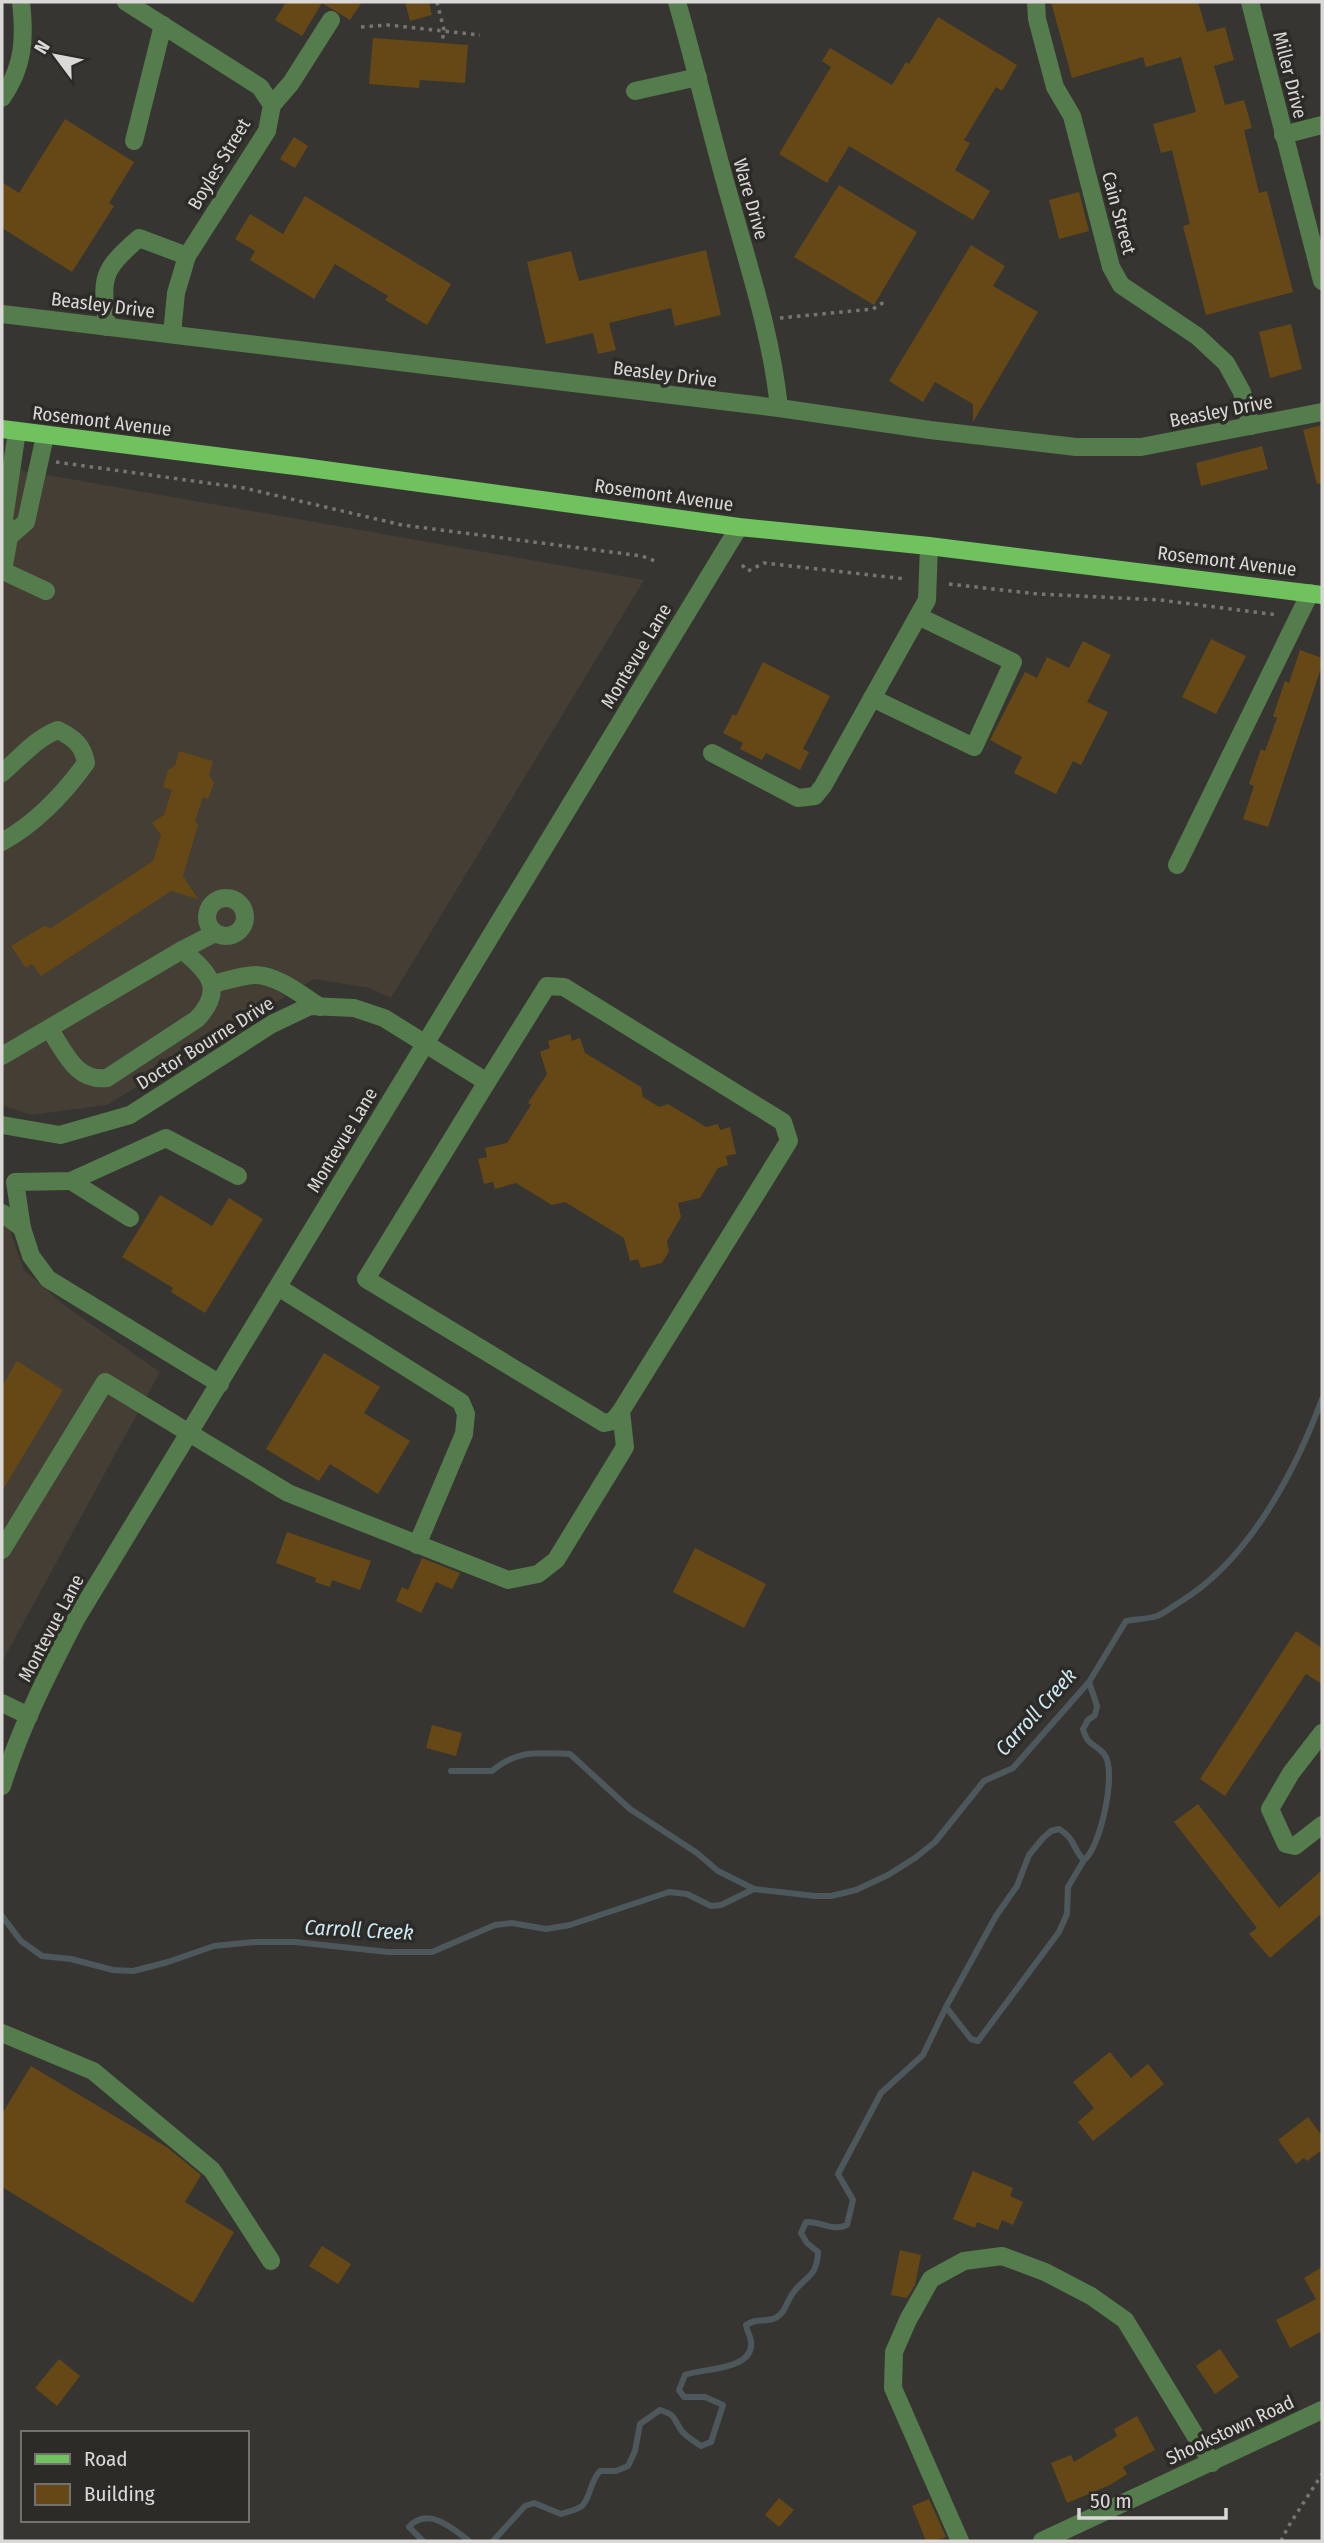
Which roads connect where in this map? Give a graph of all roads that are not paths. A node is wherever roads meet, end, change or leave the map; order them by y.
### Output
1 (21, 2) edge
2 (126, 2) edge
3 (677, 2) edge
4 (1036, 2) edge
5 (1251, 2) edge
6 (331, 20) dead end
7 (163, 25) junction
8 (698, 77) junction
9 (635, 91) dead end
10 (2, 98) edge
11 (272, 105) junction
12 (1322, 125) edge
13 (1283, 135) junction
14 (134, 141) dead end
15 (1322, 211) edge
16 (1304, 216) junction
17 (187, 256) junction
18 (1322, 281) edge
19 (2, 314) edge
20 (107, 327) junction
21 (172, 334) junction
22 (779, 408) junction
23 (1322, 412) edge
24 (1251, 426) junction
25 (10, 430) edge
26 (45, 436) junction
27 (739, 527) junction
28 (9, 537) junction
29 (929, 546) junction
30 (2, 573) edge
31 (46, 591) dead end
32 (1316, 594) edge
33 (918, 616) junction
34 (872, 698) junction
35 (712, 753) dead end
36 (2, 773) edge
37 (2, 842) edge
38 (1177, 865) dead end
39 (215, 933) dead end
40 (182, 950) junction
41 (213, 984) junction
42 (320, 1007) junction
43 (50, 1030) junction
44 (424, 1044) junction
45 (2, 1056) edge
46 (487, 1082) junction
47 (2, 1125) edge
48 (238, 1176) dead end
49 (71, 1181) junction
50 (2, 1213) edge
51 (130, 1218) dead end
52 (22, 1228) junction
53 (278, 1287) junction
54 (220, 1384) junction
55 (621, 1411) junction
56 (189, 1434) junction
57 (417, 1545) junction
58 (2, 1550) edge
59 (2, 1703) edge
60 (29, 1716) junction
61 (1322, 1733) edge
62 (2, 1786) edge
63 (1322, 1825) edge
64 (2, 2033) edge
65 (271, 2261) dead end
66 (1322, 2410) edge
67 (1212, 2463) junction
68 (960, 2541) edge
69 (1042, 2541) edge

1 - 10 street
2 - 7 street, Boyles Street
3 - 8 street, Ware Drive
4 - 24 street, Cain Street
5 - 13 street, Miller Drive
6 - 11 street
7 - 11 street, Boyles Street
7 - 14 street
8 - 9 street
8 - 22 street, Ware Drive
11 - 17 street, Boyles Street
12 - 13 street
13 - 16 street, Miller Drive
15 - 16 street
16 - 18 street, Miller Drive
17 - 20 street
17 - 21 street, Boyles Street
19 - 20 street, Beasley Drive
20 - 21 street, Beasley Drive
21 - 22 street, Beasley Drive
22 - 24 street, Beasley Drive
23 - 24 street, Beasley Drive
25 - 26 main road, Rosemont Avenue
25 - 28 street
26 - 27 main road, Rosemont Avenue
26 - 28 street
27 - 29 main road, Rosemont Avenue
27 - 44 street, Montevue Lane
28 - 30 street
29 - 32 main road, Rosemont Avenue
29 - 33 street
30 - 31 street
32 - 38 street
33 - 34 street
33 - 34 street
34 - 35 street
36 - 37 street
39 - 40 street
40 - 41 street
40 - 43 street
41 - 42 street
41 - 43 street
42 - 44 street, Doctor Bourne Drive
42 - 47 street, Doctor Bourne Drive
43 - 45 street
44 - 46 street, Doctor Bourne Drive
44 - 53 street, Montevue Lane
46 - 55 street
46 - 55 street
48 - 49 street
49 - 51 street
49 - 52 street
50 - 52 street
52 - 54 street
53 - 54 street, Montevue Lane
53 - 57 street
54 - 56 street, Montevue Lane
55 - 57 street
56 - 57 street
56 - 58 street
56 - 60 street, Montevue Lane
59 - 60 street
60 - 62 street, Montevue Lane
61 - 63 street
64 - 65 street
66 - 67 street, Shookstown Road
67 - 68 street
67 - 69 street, Shookstown Road

